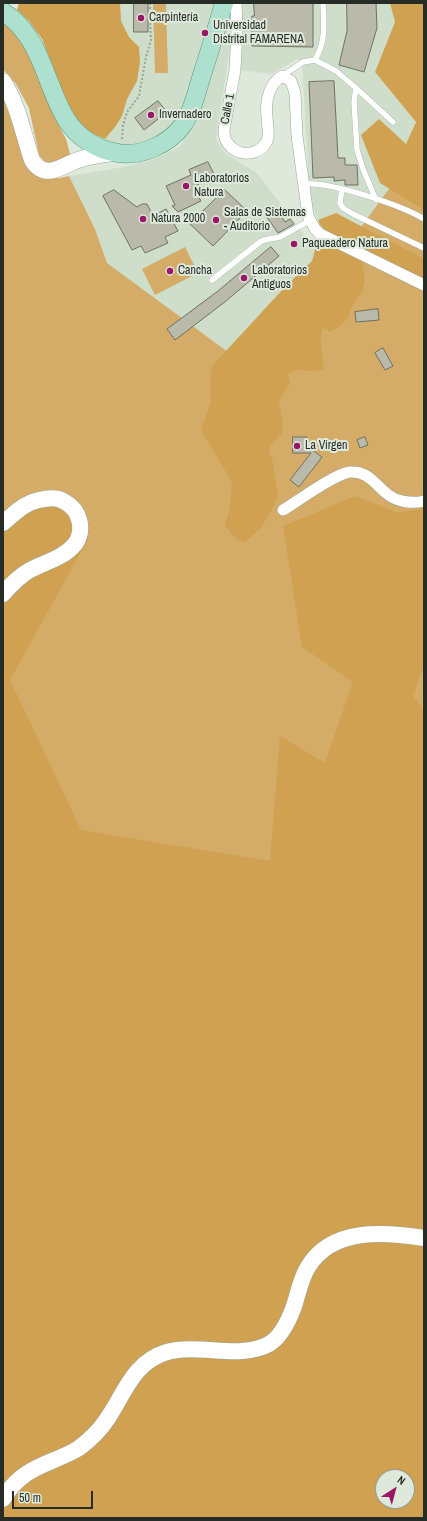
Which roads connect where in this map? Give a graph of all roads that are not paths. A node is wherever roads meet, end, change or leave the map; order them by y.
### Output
1 (224, 3) edge
2 (236, 3) edge
3 (323, 3) edge
4 (3, 12) edge
5 (315, 60) junction
6 (282, 76) junction
7 (3, 81) edge
8 (356, 88) junction
9 (393, 122) dead end
10 (76, 132) junction
11 (119, 154) junction
12 (77, 160) junction
13 (303, 184) junction
14 (342, 189) junction
15 (376, 200) junction
16 (424, 219) edge
17 (309, 221) junction
18 (424, 248) edge
19 (212, 280) dead end
20 (424, 286) edge
21 (424, 501) edge
22 (283, 510) dead end
23 (3, 523) edge
24 (3, 594) edge
25 (424, 1238) edge
26 (3, 1499) edge

1 - 11 main road
2 - 6 street, Calle 1
3 - 5 lane
4 - 10 main road
5 - 6 lane
5 - 8 lane
6 - 13 street
7 - 12 main road
8 - 9 lane
8 - 15 lane
10 - 11 main road
10 - 12 main road
11 - 12 main road
13 - 14 lane
13 - 17 street
14 - 15 lane
14 - 18 lane
15 - 16 lane
17 - 19 lane
17 - 20 street
21 - 22 street
23 - 24 main road
25 - 26 main road

